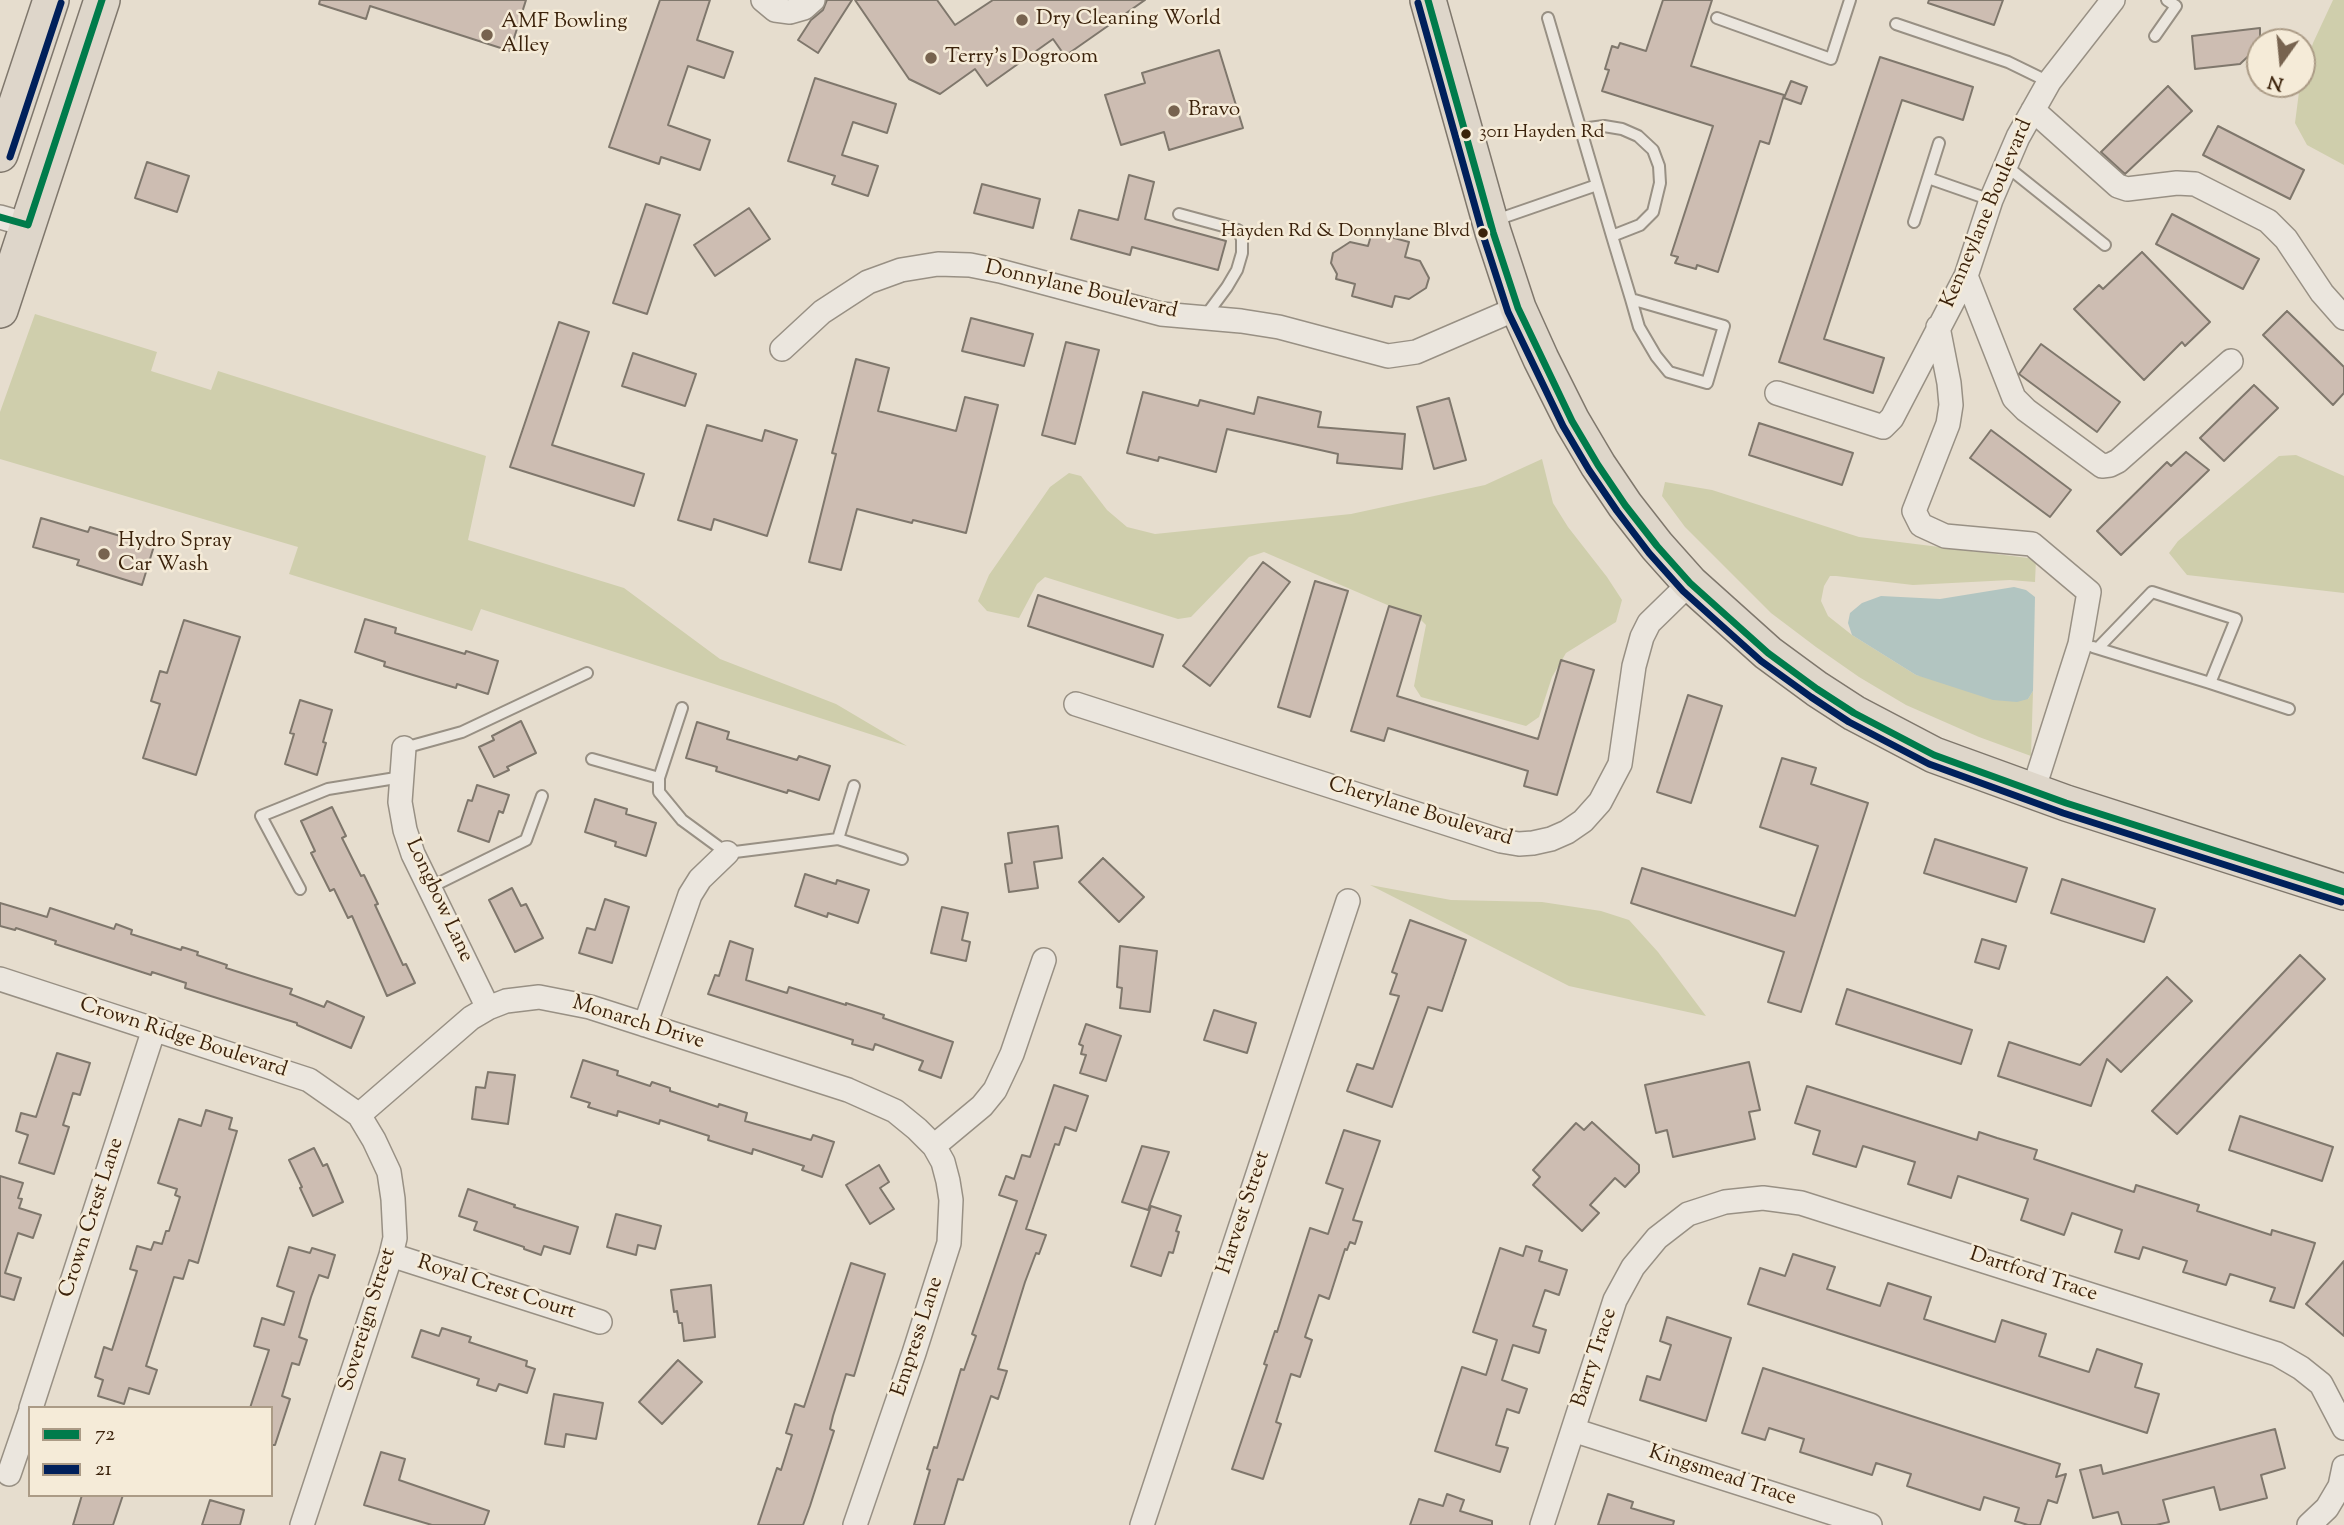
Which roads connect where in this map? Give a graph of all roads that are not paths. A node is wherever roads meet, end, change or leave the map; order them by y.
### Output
1 (51, 0) edge
2 (102, 0) edge
3 (763, 0) edge
4 (813, 0) edge
5 (1428, 0) edge
6 (1850, 0) edge
7 (2113, 0) edge
8 (2174, 2) edge
9 (1548, 18) dead end
10 (1717, 18) dead end
11 (1896, 24) dead end
12 (2155, 36) dead end
13 (2049, 82) junction
14 (2033, 110) junction
15 (1581, 129) junction
16 (1939, 143) dead end
17 (0, 154) edge
18 (2006, 165) junction
19 (1928, 178) junction
20 (1597, 186) junction
21 (1991, 201) junction
22 (1179, 214) dead end
23 (14, 221) edge
24 (1490, 222) junction
25 (1914, 222) dead end
26 (1612, 236) junction
27 (2105, 245) dead end
28 (1966, 276) junction
29 (1631, 299) junction
30 (1518, 308) junction
31 (0, 310) edge
32 (1204, 318) junction
33 (2344, 318) edge
34 (1938, 327) junction
35 (782, 349) dead end
36 (2231, 361) dead end
37 (1777, 393) dead end
38 (1690, 583) junction
39 (2089, 646) junction
40 (587, 673) dead end
41 (2210, 683) junction
42 (1076, 704) dead end
43 (682, 708) dead end
44 (2289, 709) dead end
45 (404, 748) joint
46 (592, 759) dead end
47 (402, 777) junction
48 (659, 778) junction
49 (854, 786) dead end
50 (2033, 791) junction
51 (542, 796) dead end
52 (838, 839) junction
53 (727, 853) junction
54 (902, 859) dead end
55 (429, 888) junction
56 (300, 889) dead end
57 (2344, 892) edge
58 (1348, 901) dead end
59 (1044, 960) dead end
60 (0, 979) edge
61 (488, 1008) junction
62 (645, 1025) junction
63 (154, 1029) junction
64 (359, 1115) junction
65 (934, 1146) junction
66 (1688, 1214) joint
67 (391, 1255) junction
68 (600, 1322) dead end
69 (32, 1406) edge
70 (28, 1419) edge
71 (2344, 1428) edge
72 (1573, 1430) junction
73 (2344, 1466) edge
74 (9, 1474) dead end
75 (302, 1525) edge
76 (855, 1525) edge
77 (1142, 1525) edge
78 (1542, 1525) edge
79 (1870, 1525) edge
80 (2309, 1525) edge

1 - 17 main road
2 - 23 main road
3 - 4 street
5 - 24 main road
6 - 10 lane
7 - 13 street, Kenneylane Boulevard
8 - 12 lane
9 - 15 lane
11 - 13 lane
13 - 14 street, Kenneylane Boulevard
14 - 18 street, Kenneylane Boulevard
14 - 33 street
15 - 20 lane
15 - 26 lane
16 - 19 lane
18 - 21 street, Kenneylane Boulevard
18 - 27 lane
19 - 21 lane
19 - 25 lane
20 - 24 lane
20 - 26 lane
21 - 28 street, Kenneylane Boulevard
22 - 32 lane
23 - 31 main road
24 - 30 main road
26 - 29 lane
28 - 34 street, Kenneylane Boulevard
28 - 36 street
29 - 29 lane
30 - 32 street, Donnylane Boulevard
30 - 38 main road
32 - 35 street, Donnylane Boulevard
34 - 37 street, Kenneylane Boulevard
34 - 39 street, Kenneylane Boulevard
38 - 42 street, Cherylane Boulevard
38 - 50 main road
39 - 41 lane
39 - 41 lane
39 - 50 street, Kenneylane Boulevard
40 - 45 lane
41 - 44 lane
43 - 48 lane
45 - 47 street, Longbow Lane
46 - 48 lane
47 - 55 street, Longbow Lane
47 - 56 lane
48 - 53 lane
49 - 52 lane
50 - 57 main road
51 - 55 lane
52 - 53 lane
52 - 54 lane
53 - 62 street
55 - 61 street, Longbow Lane
58 - 77 street, Harvest Street
59 - 65 street
60 - 63 street, Crown Ridge Boulevard
61 - 62 street, Monarch Drive
61 - 64 street, Monarch Drive
62 - 65 street, Monarch Drive
63 - 64 street, Crown Ridge Boulevard
63 - 69 street, Crown Crest Lane
64 - 67 street, Sovereign Street
65 - 76 street, Empress Lane
66 - 71 street, Dartford Trace
66 - 72 street, Barry Trace
67 - 68 street, Royal Crest Court
67 - 75 street, Sovereign Street
70 - 74 street, Crown Crest Lane
72 - 78 street, Barry Trace
72 - 79 street, Kingsmead Trace
73 - 80 street

